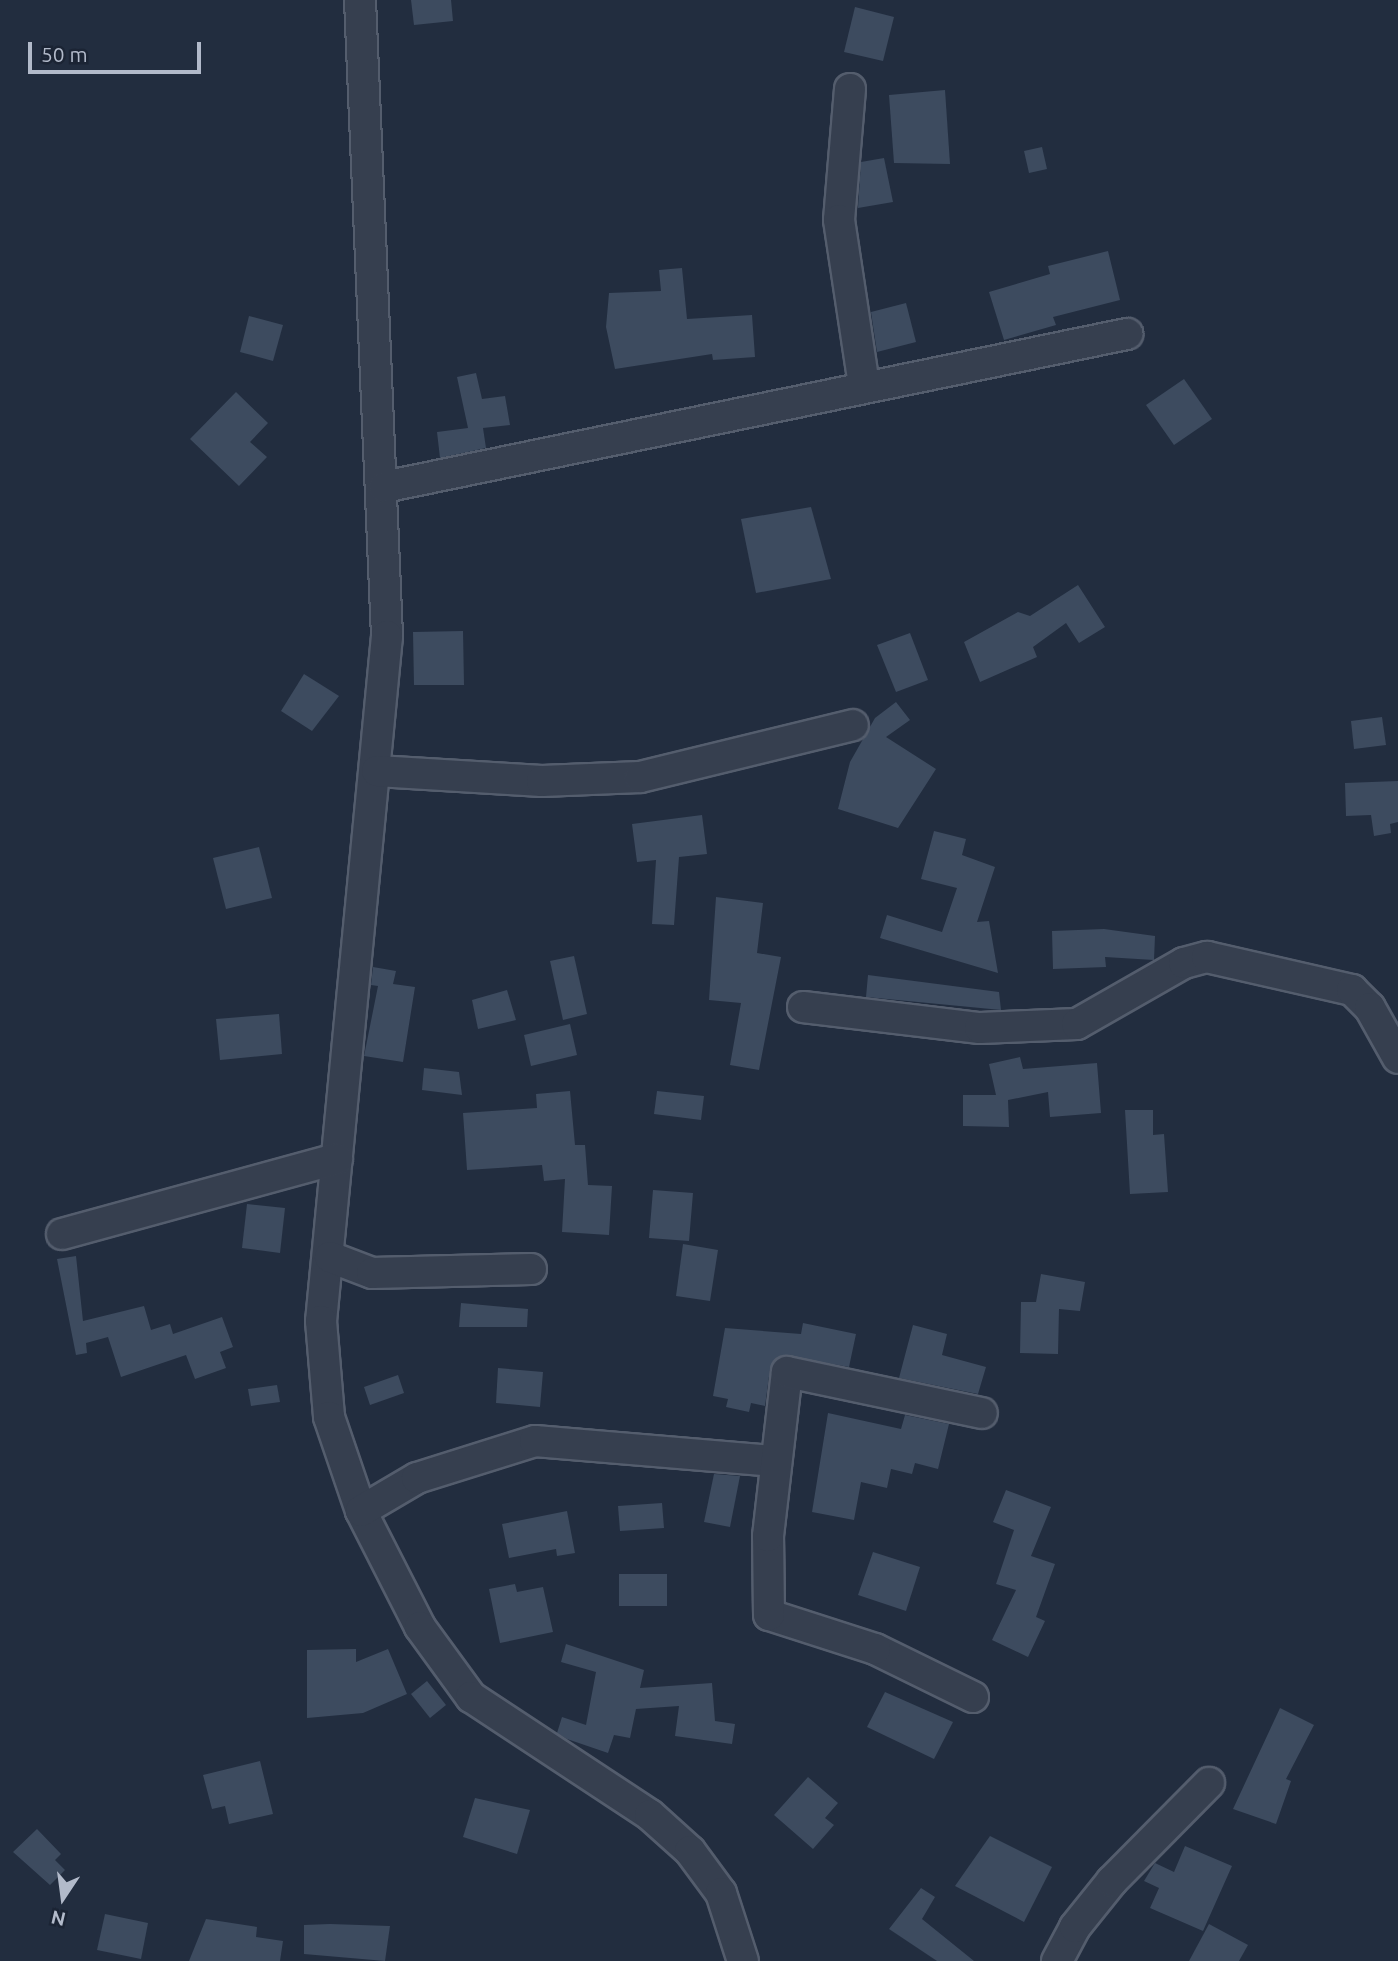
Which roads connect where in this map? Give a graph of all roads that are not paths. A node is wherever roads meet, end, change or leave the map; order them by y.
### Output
1 (360, 0) edge
2 (850, 89) dead end
3 (1127, 334) dead end
4 (864, 385) junction
5 (384, 486) junction
6 (853, 725) dead end
7 (377, 771) junction
8 (803, 1007) dead end
9 (1398, 1058) edge
10 (337, 1159) junction
11 (62, 1234) dead end
12 (330, 1257) junction
13 (531, 1269) dead end
14 (982, 1413) dead end
15 (772, 1461) junction
16 (361, 1511) junction
17 (973, 1697) dead end
18 (1209, 1783) dead end
19 (743, 1961) edge
20 (1057, 1961) edge

1 - 5 street
2 - 4 street
3 - 4 street
4 - 5 street
5 - 7 street
6 - 7 street
7 - 10 street
8 - 9 street
10 - 11 street
10 - 12 street
12 - 13 street
12 - 16 street
14 - 15 street
15 - 16 street
15 - 17 street
16 - 19 street
18 - 20 street

